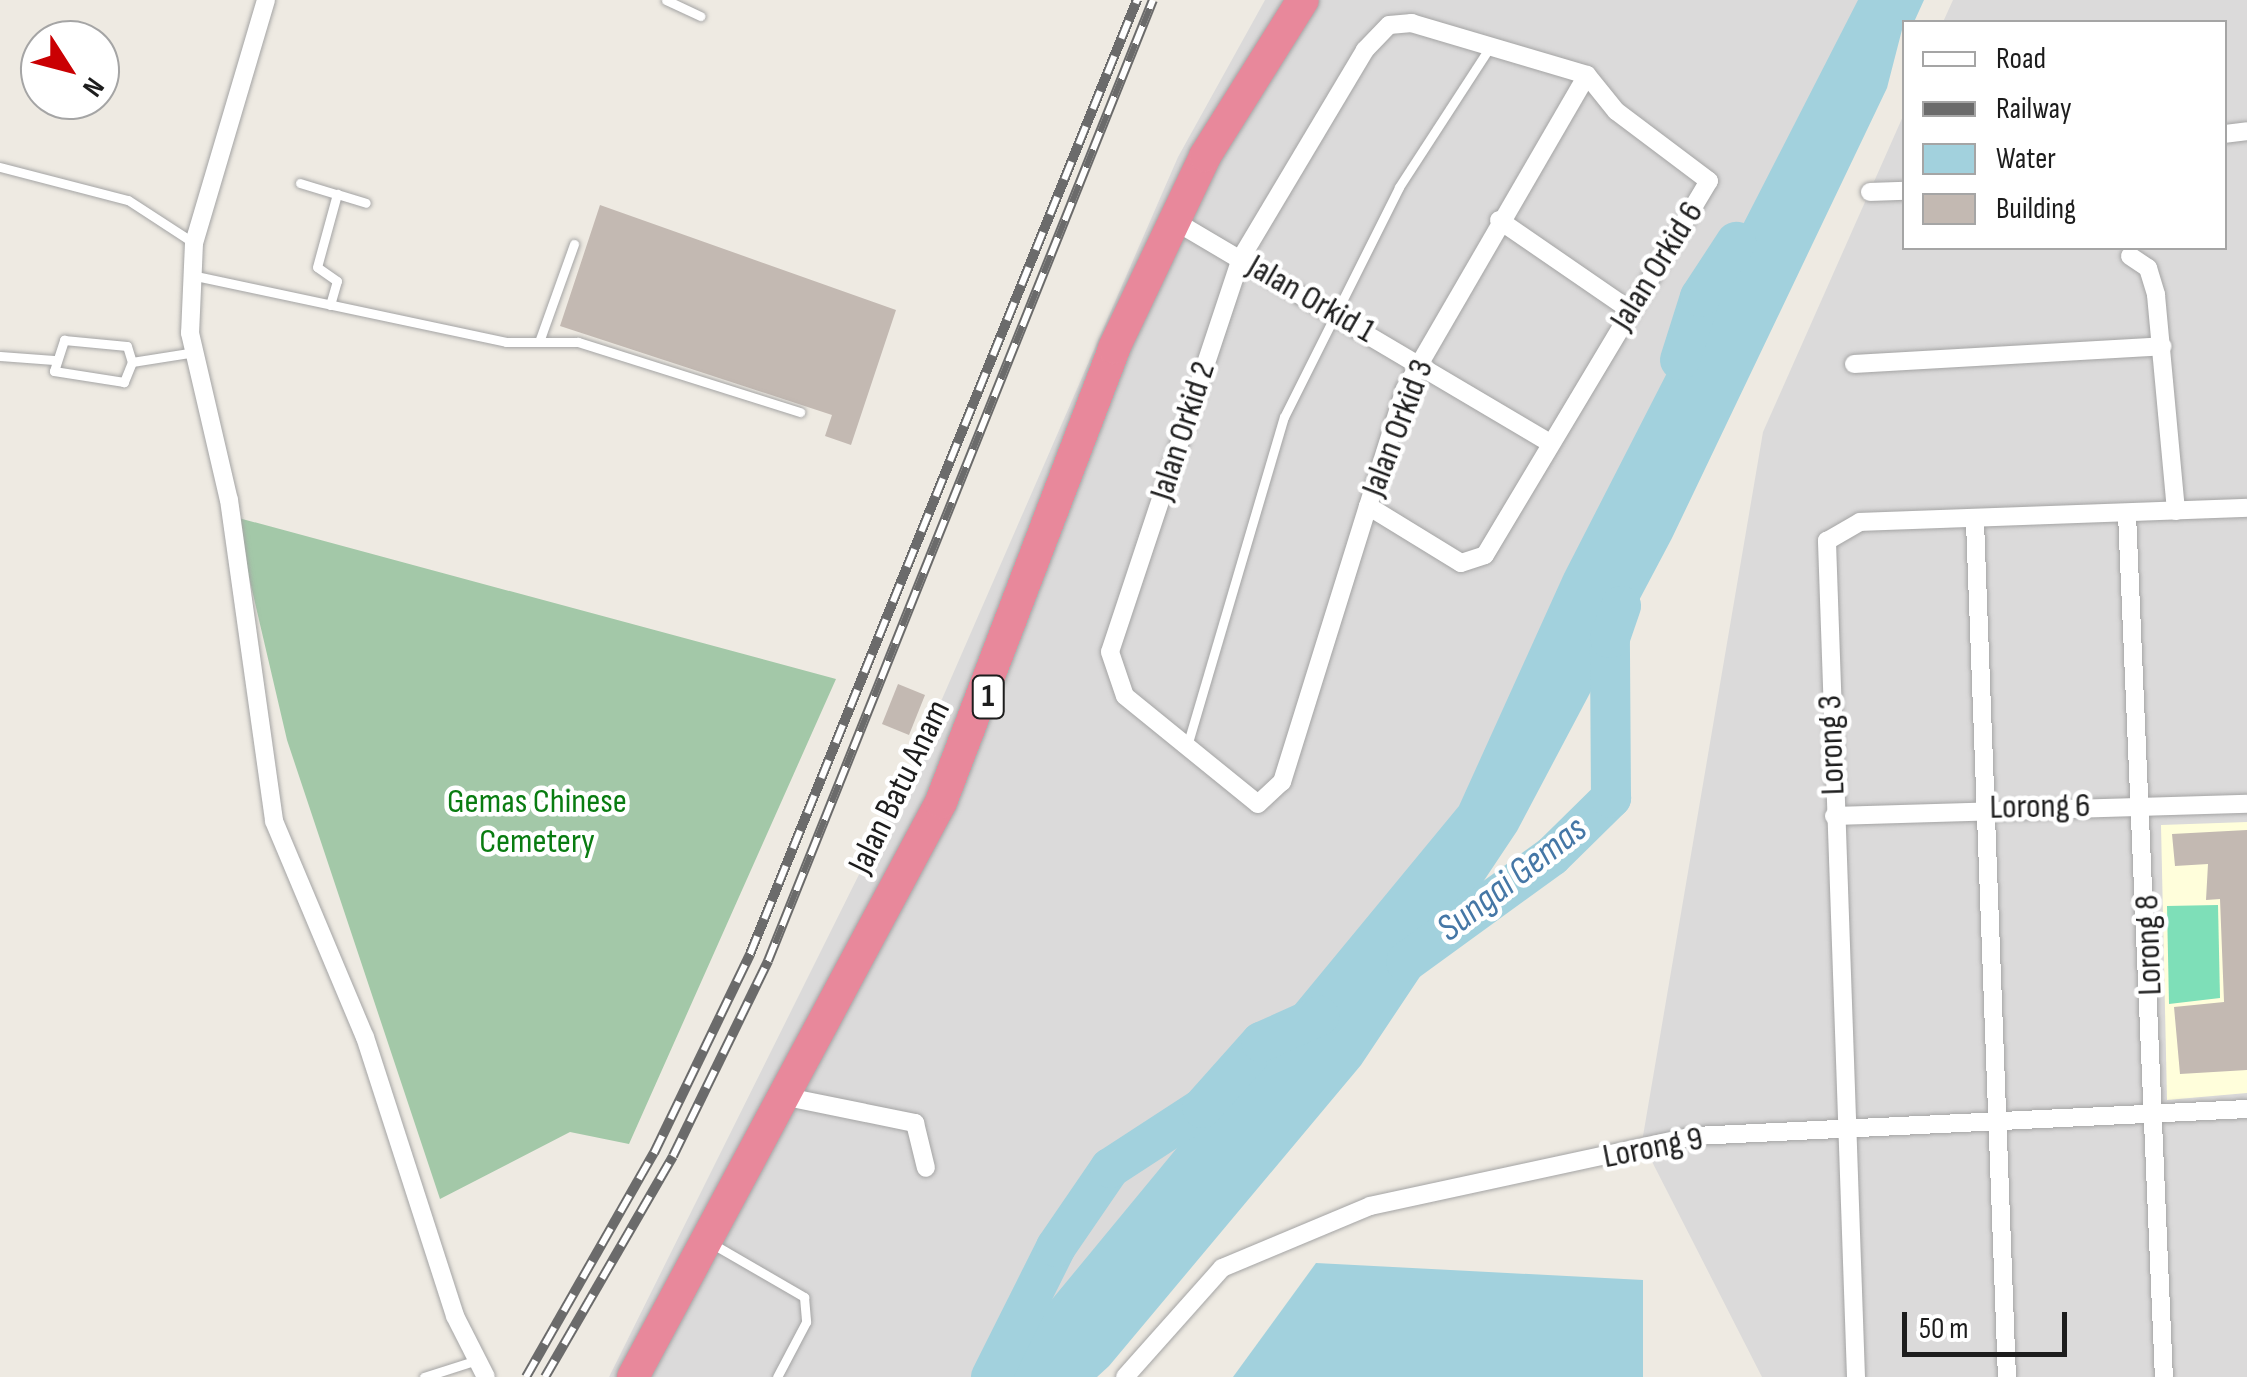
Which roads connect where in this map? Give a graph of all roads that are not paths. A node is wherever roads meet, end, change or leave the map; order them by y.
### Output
1 (266, 0) edge
2 (666, 0) edge
3 (1303, 0) edge
4 (700, 16) dead end
5 (1490, 47) junction
6 (1588, 75) junction
7 (0, 167) edge
8 (300, 183) dead end
9 (1902, 191) edge
10 (1870, 192) dead end
11 (337, 194) junction
12 (366, 203) dead end
13 (1174, 220) junction
14 (1500, 220) junction
15 (194, 243) junction
16 (574, 244) dead end
17 (2130, 256) dead end
18 (1241, 258) junction
19 (188, 274) junction
20 (330, 304) junction
21 (1630, 310) junction
22 (1331, 312) junction
23 (540, 339) junction
24 (2162, 346) junction
25 (195, 352) junction
26 (0, 356) edge
27 (54, 360) junction
28 (132, 362) junction
29 (1420, 362) junction
30 (1854, 364) dead end
31 (800, 412) dead end
32 (1550, 443) junction
33 (1368, 506) junction
34 (2247, 508) edge
35 (2176, 511) junction
36 (2127, 514) junction
37 (1976, 522) junction
38 (1186, 749) junction
39 (2247, 804) edge
40 (1264, 805) joint
41 (2144, 805) junction
42 (1984, 808) junction
43 (1834, 816) junction
44 (782, 1096) junction
45 (2247, 1109) edge
46 (2155, 1114) junction
47 (2000, 1125) junction
48 (1845, 1128) junction
49 (926, 1168) dead end
50 (704, 1239) junction
51 (474, 1361) junction
52 (424, 1377) edge
53 (486, 1377) edge
54 (633, 1377) edge
55 (776, 1377) edge
56 (1124, 1377) edge
57 (1856, 1377) edge
58 (2007, 1377) edge
59 (2164, 1377) edge

1 - 15 street
2 - 4 lane
3 - 13 highway, Jalan Batu Anam / 1
5 - 6 street
5 - 18 street, Jalan Orkid 2
5 - 22 lane
6 - 14 street, Jalan Orkid 3
6 - 21 street, Jalan Orkid 6
7 - 15 lane
8 - 11 lane
9 - 10 street
11 - 12 lane
11 - 20 lane
13 - 18 street, Jalan Orkid 1
13 - 44 highway, Jalan Batu Anam / 1
14 - 21 street
14 - 29 street, Jalan Orkid 3
15 - 19 street
16 - 23 lane
17 - 24 street
18 - 22 street, Jalan Orkid 1
18 - 38 street, Jalan Orkid 2
19 - 20 lane
19 - 25 street
20 - 23 lane
21 - 32 street, Jalan Orkid 6
22 - 29 street, Jalan Orkid 1
22 - 38 lane
23 - 31 lane
24 - 30 street
24 - 35 street
25 - 28 lane
25 - 51 street
26 - 27 lane
27 - 28 lane
27 - 28 lane
29 - 32 street, Jalan Orkid 1
29 - 33 street, Jalan Orkid 3
32 - 33 street, Jalan Orkid 6
33 - 40 street, Jalan Orkid 3
34 - 35 street, Lorong 3
35 - 36 street, Lorong 3
36 - 37 street, Lorong 3
36 - 41 street, Lorong 8
37 - 42 street
37 - 43 street, Lorong 3
38 - 40 street, Jalan Orkid 2
39 - 41 street, Lorong 6
41 - 42 street, Lorong 6
41 - 46 street, Lorong 8
42 - 43 street, Lorong 6
42 - 47 street
43 - 48 street, Lorong 3
44 - 49 street
44 - 50 highway, Jalan Batu Anam / 1
45 - 46 street, Lorong 9
46 - 47 street, Lorong 9
46 - 59 street, Lorong 8
47 - 48 street, Lorong 9
47 - 58 street
48 - 56 street, Lorong 9
48 - 57 street, Lorong 3
50 - 54 highway, Jalan Batu Anam / 1
50 - 55 lane
51 - 52 lane
51 - 53 street

